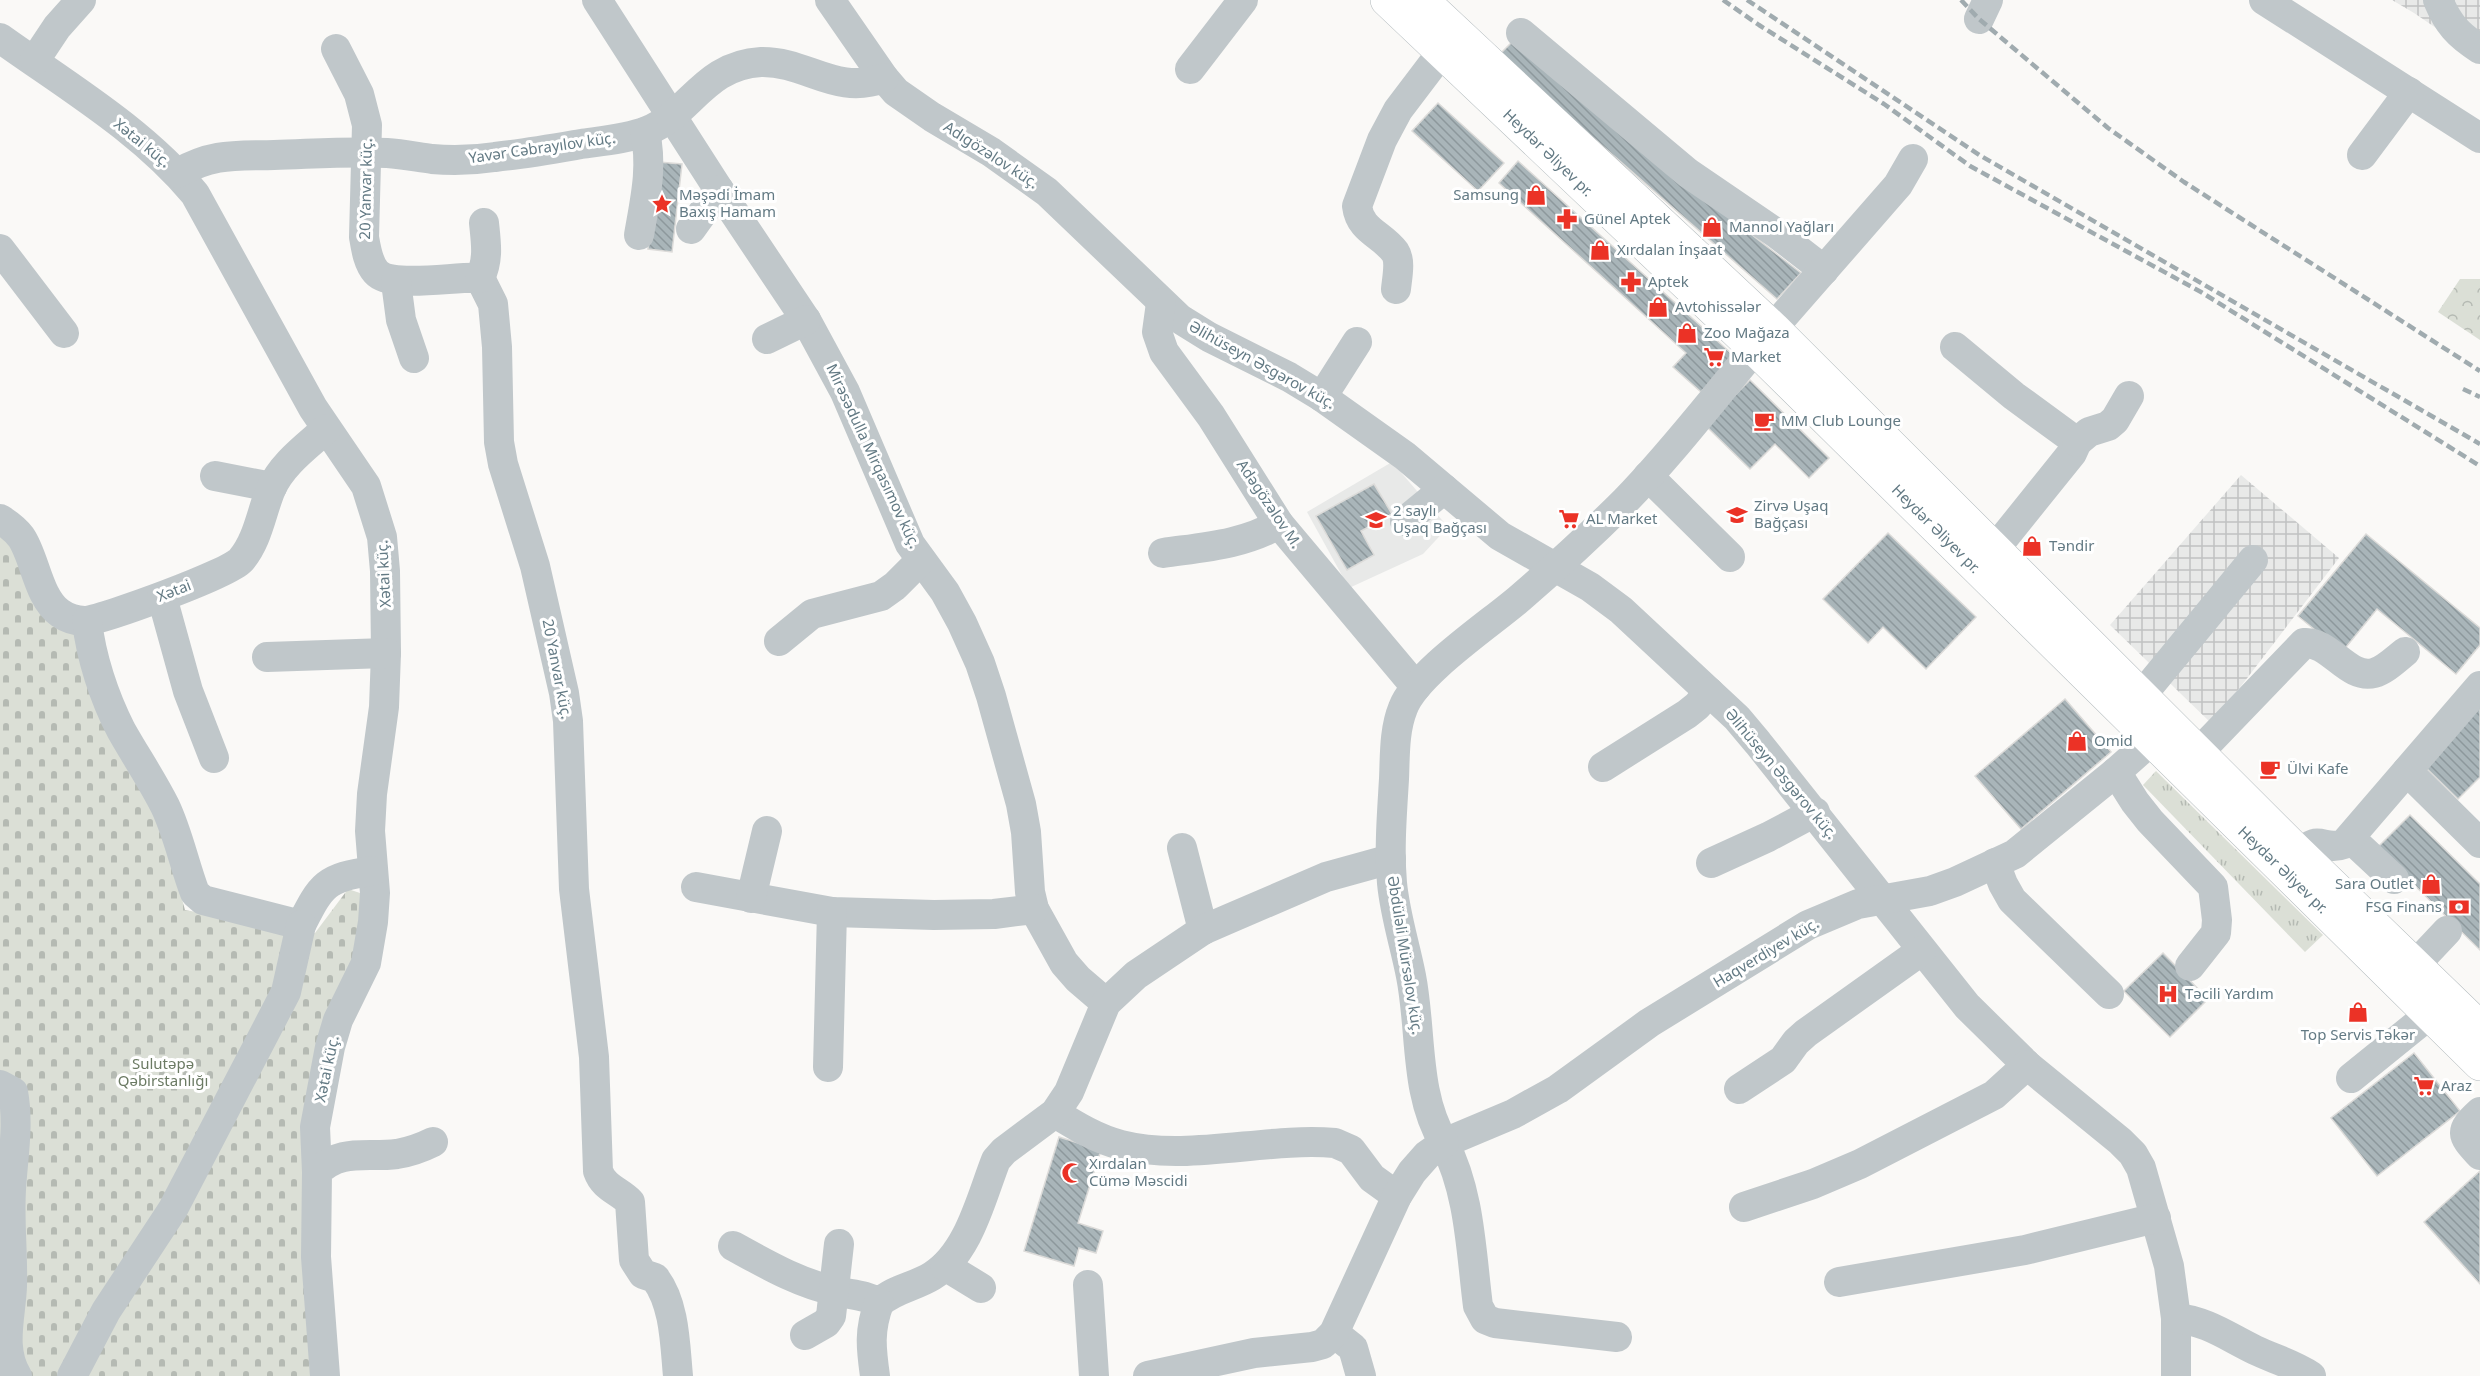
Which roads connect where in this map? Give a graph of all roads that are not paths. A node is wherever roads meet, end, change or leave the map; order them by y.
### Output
1 (81, 0) edge
2 (597, 0) edge
3 (831, 0) edge
4 (1243, 0) edge
5 (1387, 0) edge
6 (1422, 0) edge
7 (2264, 0) edge
8 (2438, 0) edge
9 (1521, 33) dead end
10 (0, 38) edge
11 (336, 49) dead end
12 (2480, 49) edge
13 (1442, 52) junction
14 (35, 60) junction
15 (1190, 69) dead end
16 (884, 78) junction
17 (2409, 92) junction
18 (670, 116) junction
19 (645, 132) junction
20 (2480, 138) edge
21 (368, 152) junction
22 (2362, 155) dead end
23 (1913, 159) dead end
24 (178, 173) junction
25 (719, 190) junction
26 (484, 223) dead end
27 (691, 229) dead end
28 (639, 235) dead end
29 (0, 249) edge
30 (1824, 270) junction
31 (480, 278) junction
32 (396, 282) junction
33 (1396, 289) dead end
34 (1161, 303) junction
35 (806, 320) junction
36 (64, 333) dead end
37 (767, 339) dead end
38 (1764, 339) junction
39 (1357, 342) dead end
40 (1955, 347) dead end
41 (414, 358) dead end
42 (2130, 396) dead end
43 (1322, 397) junction
44 (326, 429) junction
45 (2076, 442) junction
46 (215, 476) dead end
47 (1648, 476) junction
48 (272, 487) junction
49 (1444, 489) junction
50 (0, 519) edge
51 (1405, 521) dead end
52 (1279, 524) junction
53 (1994, 550) junction
54 (1163, 554) dead end
55 (1730, 557) dead end
56 (921, 560) junction
57 (2253, 560) dead end
58 (1555, 566) junction
59 (162, 597) junction
60 (87, 621) junction
61 (779, 640) dead end
62 (2405, 652) dead end
63 (386, 653) junction
64 (267, 657) dead end
65 (2480, 686) edge
66 (1416, 687) junction
67 (1709, 692) junction
68 (2141, 696) junction
69 (2160, 732) junction
70 (2199, 752) junction
71 (214, 758) dead end
72 (1603, 767) dead end
73 (2407, 771) junction
74 (2116, 772) junction
75 (1815, 812) junction
76 (766, 831) dead end
77 (2350, 838) junction
78 (2480, 843) edge
79 (1182, 848) dead end
80 (2301, 855) junction
81 (1390, 859) junction
82 (1711, 863) dead end
83 (1995, 863) junction
84 (372, 871) junction
85 (2394, 879) dead end
86 (696, 887) dead end
87 (751, 898) junction
88 (1883, 898) junction
89 (1034, 909) junction
90 (832, 912) junction
91 (302, 925) junction
92 (1203, 930) junction
93 (2447, 931) dead end
94 (1921, 951) junction
95 (2415, 965) junction
96 (2190, 966) dead end
97 (2109, 994) dead end
98 (1106, 1003) junction
99 (2430, 1014) junction
100 (2480, 1028) edge
101 (2480, 1064) edge
102 (2027, 1065) junction
103 (828, 1066) dead end
104 (2351, 1078) dead end
105 (0, 1085) edge
106 (1738, 1089) dead end
107 (2480, 1112) edge
108 (1055, 1113) junction
109 (433, 1142) dead end
110 (1444, 1143) junction
111 (2480, 1155) edge
112 (317, 1172) junction
113 (1397, 1196) junction
114 (1744, 1207) dead end
115 (2156, 1218) junction
116 (6, 1241) edge
117 (839, 1244) dead end
118 (734, 1246) dead end
119 (945, 1266) junction
120 (1839, 1282) dead end
121 (1088, 1285) dead end
122 (981, 1288) dead end
123 (834, 1291) junction
124 (879, 1303) junction
125 (2176, 1318) junction
126 (1334, 1333) junction
127 (805, 1335) dead end
128 (1617, 1337) dead end
129 (1189, 1371) edge
130 (17, 1376) edge
131 (72, 1376) edge
132 (325, 1376) edge
133 (678, 1376) edge
134 (875, 1376) edge
135 (1094, 1376) edge
136 (1148, 1376) edge
137 (1361, 1376) edge
138 (2176, 1376) edge
139 (2311, 1376) edge

1 - 14 street
2 - 18 street, Mirəsədulla Mirqasımov küç.
3 - 16 street, Adıgözəlov küç.
4 - 15 street
5 - 13 main road, Heydər Əliyev pr.
6 - 38 main road, Heydər Əliyev pr.
7 - 17 street
8 - 12 street
9 - 30 street
10 - 14 street, Xətai küç.
11 - 21 street, 20 Yanvar küç.
13 - 33 street
13 - 38 main road, Heydər Əliyev pr.
14 - 24 street, Xətai küç.
16 - 18 street, Yavər Cəbrayılov küç.
16 - 34 street, Adıgözəlov küç.
17 - 20 street
17 - 22 street
18 - 19 street, Yavər Cəbrayılov küç.
18 - 25 street, Mirəsədulla Mirqasımov küç.
19 - 21 street, Yavər Cəbrayılov küç.
19 - 28 street
21 - 24 street, Yavər Cəbrayılov küç.
21 - 32 street, 20 Yanvar küç.
23 - 30 street, Əbdüləli Mürsəlov küç.
24 - 44 street, Xətai küç.
25 - 27 street
25 - 35 street, Mirəsədulla Mirqasımov küç.
26 - 31 street
29 - 36 street
30 - 38 street, Əbdüləli Mürsəlov küç.
31 - 32 street
31 - 133 street, 20 Yanvar küç.
32 - 41 street
34 - 43 street, Əlihüseyn Əsgərov küç.
34 - 52 street, Adəgözəlov M.
35 - 37 street
35 - 56 street, Mirəsədulla Mirqasımov küç.
38 - 47 street, Əbdüləli Mürsəlov küç.
38 - 53 main road, Heydər Əliyev pr.
38 - 69 main road, Heydər Əliyev pr.
39 - 43 street
40 - 45 street
42 - 45 street
43 - 49 street, Əlihüseyn Əsgərov küç.
44 - 48 street, Xətai
44 - 63 street, Xətai küç.
45 - 53 street
46 - 48 street
47 - 55 street
47 - 58 street, Əbdüləli Mürsəlov küç.
48 - 59 street, Xətai
49 - 51 street
49 - 58 street, Əlihüseyn Əsgərov küç.
50 - 60 street
52 - 54 street
52 - 66 street, Adəgözəlov M.
53 - 68 main road, Heydər Əliyev pr.
56 - 61 street
56 - 89 street, Mirəsədulla Mirqasımov küç.
57 - 68 street
58 - 66 street, Əbdüləli Mürsəlov küç.
58 - 67 street, Əlihüseyn Əsgərov küç.
59 - 60 street, Xətai
59 - 71 street
60 - 91 street
62 - 70 street
63 - 64 street
63 - 84 street, Xətai küç.
65 - 73 street
66 - 81 street, Əbdüləli Mürsəlov küç.
67 - 72 street
67 - 75 street, Əlihüseyn Əsgərov küç.
68 - 69 main road, Heydər Əliyev pr.
69 - 70 main road, Heydər Əliyev pr.
69 - 74 street, Haqverdiyev küç.
69 - 99 main road, Heydər Əliyev pr.
70 - 80 main road, Heydər Əliyev pr.
73 - 77 street
73 - 78 street
74 - 83 street, Haqverdiyev küç.
74 - 96 street
75 - 82 street
75 - 88 street, Əlihüseyn Əsgərov küç.
76 - 87 street
77 - 80 street
77 - 85 street
79 - 92 street
80 - 95 main road, Heydər Əliyev pr.
81 - 92 street
81 - 110 street, Əbdüləli Mürsəlov küç.
83 - 88 street, Haqverdiyev küç.
83 - 97 street
84 - 91 street
84 - 112 street, Xətai küç.
86 - 87 street
87 - 90 street
88 - 94 street, Əlihüseyn Əsgərov küç.
88 - 110 street, Haqverdiyev küç.
89 - 90 street
89 - 98 street, Mirəsədulla Mirqasımov küç.
90 - 103 street
91 - 131 street
92 - 98 street
93 - 95 street
94 - 102 street, Əlihüseyn Əsgərov küç.
94 - 106 street
95 - 100 main road, Heydər Əliyev pr.
98 - 108 street
99 - 101 main road, Heydər Əliyev pr.
99 - 104 street
102 - 114 street
102 - 115 street, Əlihüseyn Əsgərov küç.
105 - 116 street
107 - 111 street
108 - 113 street
108 - 119 street
109 - 112 street
110 - 113 street
110 - 128 street, Əbdüləli Mürsəlov küç.
112 - 132 street, Xətai küç.
113 - 126 street
115 - 120 street
115 - 125 street, Əlihüseyn Əsgərov küç.
116 - 130 street
117 - 123 street
118 - 123 street
119 - 122 street
119 - 124 street
121 - 135 street
123 - 124 street
123 - 127 street
124 - 134 street
125 - 138 street, Əlihüseyn Əsgərov küç.
125 - 139 street
126 - 129 street
126 - 137 street
129 - 136 street

